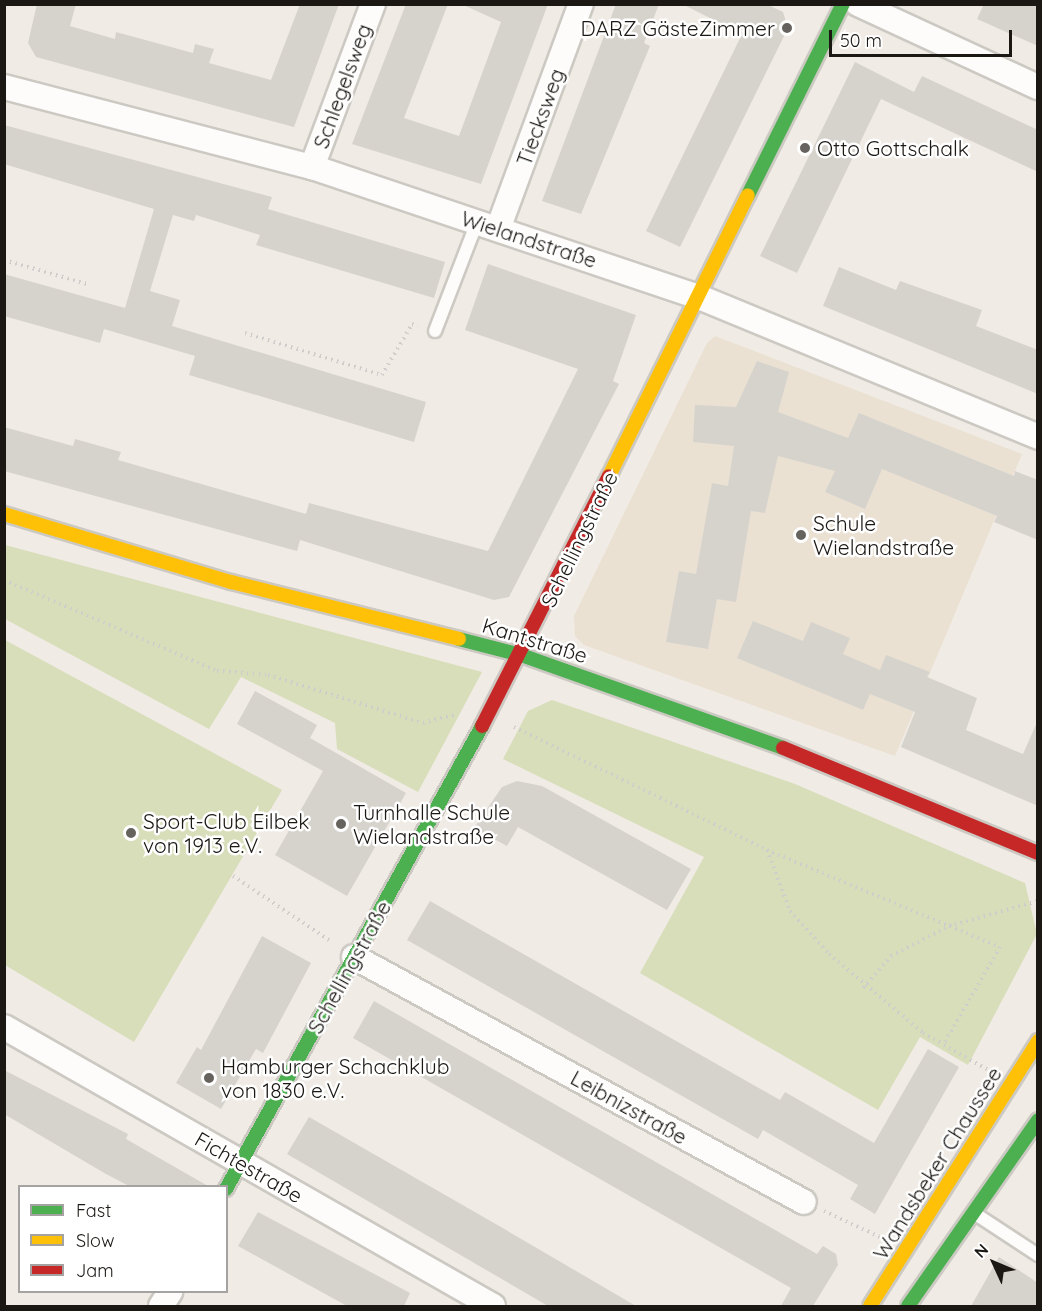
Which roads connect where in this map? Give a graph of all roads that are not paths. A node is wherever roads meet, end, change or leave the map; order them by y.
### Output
1 (373, 4) edge
2 (581, 4) edge
3 (843, 4) edge
4 (858, 4) edge
5 (4, 87) edge
6 (1038, 87) edge
7 (312, 167) junction
8 (487, 225) junction
9 (699, 297) junction
10 (435, 331) road end
11 (1038, 437) edge
12 (4, 514) edge
13 (521, 655) junction
14 (1038, 853) edge
15 (354, 957) junction
16 (4, 1027) edge
17 (1038, 1041) edge
18 (1038, 1120) edge
19 (241, 1163) junction
20 (228, 1186) edge
21 (804, 1202) road end
22 (971, 1211) junction
23 (1038, 1255) edge
24 (169, 1293) edge
25 (161, 1306) edge
26 (493, 1306) edge
27 (870, 1306) edge
28 (909, 1306) edge

1 - 7 street, Schlegelsweg
2 - 8 street, Tiecksweg
3 - 9 street, Schellingstraße
4 - 6 street
5 - 7 street, Wielandstraße
7 - 8 street, Wielandstraße
8 - 9 street, Wielandstraße
8 - 10 lane
9 - 11 street, Wielandstraße
9 - 13 street, Schellingstraße
12 - 13 street, Kantstraße
13 - 14 street, Kantstraße
13 - 15 street, Schellingstraße
15 - 19 street, Schellingstraße
15 - 21 street, Leibnizstraße
16 - 19 street, Fichtestraße
17 - 27 street, Wandsbeker Chaussee
18 - 22 street
19 - 20 street, Schellingstraße
19 - 26 street, Fichtestraße
22 - 23 lane
22 - 28 street
24 - 25 street

